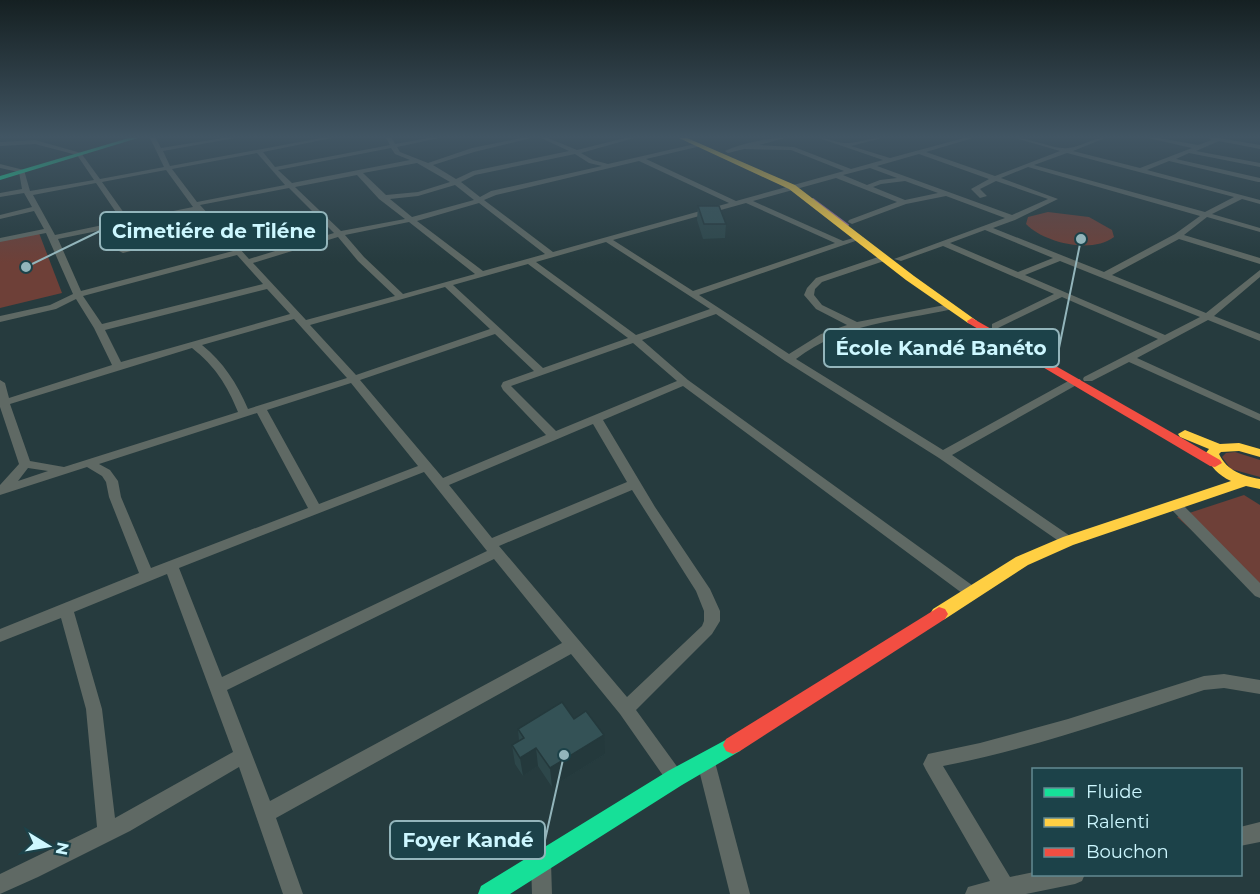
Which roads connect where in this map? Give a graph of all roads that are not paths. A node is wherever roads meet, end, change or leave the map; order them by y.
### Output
1 (23, 180) edge
2 (104, 180) edge
3 (177, 180) edge
4 (284, 180) edge
5 (327, 180) edge
6 (365, 180) edge
7 (452, 180) edge
8 (462, 180) edge
9 (551, 180) edge
10 (685, 180) edge
11 (781, 180) edge
12 (785, 180) edge
13 (818, 180) edge
14 (848, 180) edge
15 (900, 180) edge
16 (908, 180) edge
17 (994, 180) edge
18 (998, 180) edge
19 (1080, 180) edge
20 (1177, 180) edge
21 (97, 181) junction
22 (457, 183) junction
23 (795, 186) junction
24 (292, 187) junction
25 (867, 187) junction
26 (27, 192) junction
27 (947, 194) junction
28 (0, 195) edge
29 (382, 197) junction
30 (404, 197) junction
31 (1241, 197) junction
32 (478, 200) junction
33 (745, 200) junction
34 (962, 200) junction
35 (904, 202) junction
36 (1260, 202) edge
37 (735, 203) junction
38 (392, 205) junction
39 (197, 206) junction
40 (35, 209) junction
41 (1205, 214) junction
42 (0, 217) edge
43 (1012, 218) junction
44 (410, 219) junction
45 (852, 222) junction
46 (128, 224) junction
47 (214, 226) junction
48 (984, 227) junction
49 (1260, 230) edge
50 (51, 234) junction
51 (339, 234) junction
52 (1178, 236) junction
53 (860, 238) junction
54 (606, 239) junction
55 (0, 240) edge
56 (841, 243) junction
57 (943, 243) junction
58 (123, 251) dead end
59 (239, 252) junction
60 (552, 255) junction
61 (891, 258) junction
62 (1059, 258) junction
63 (530, 261) junction
64 (1260, 261) edge
65 (249, 262) junction
66 (1260, 273) edge
67 (481, 274) junction
68 (1018, 275) junction
69 (1104, 276) junction
70 (447, 284) junction
71 (267, 286) junction
72 (693, 294) junction
73 (1062, 294) junction
74 (78, 295) junction
75 (401, 297) junction
76 (950, 307) junction
77 (717, 309) junction
78 (1207, 317) junction
79 (300, 319) junction
80 (0, 320) edge
81 (855, 325) junction
82 (995, 327) junction
83 (99, 328) junction
84 (497, 330) junction
85 (1164, 338) junction
86 (1260, 338) edge
87 (635, 339) junction
88 (195, 345) junction
89 (1129, 358) junction
90 (789, 359) junction
91 (118, 366) junction
92 (541, 372) junction
93 (353, 379) junction
94 (1082, 380) junction
95 (684, 382) junction
96 (0, 383) edge
97 (2, 403) edge
98 (260, 408) junction
99 (244, 413) junction
100 (1260, 418) edge
101 (596, 419) junction
102 (555, 436) junction
103 (1259, 444) edge
104 (1218, 448) junction
105 (943, 455) junction
106 (87, 462) junction
107 (25, 464) junction
108 (426, 467) junction
109 (1220, 467) junction
110 (63, 470) junction
111 (440, 483) junction
112 (634, 484) junction
113 (1256, 484) edge
114 (1216, 489) junction
115 (2, 490) edge
116 (1175, 505) junction
117 (316, 510) junction
118 (1068, 541) junction
119 (493, 548) junction
120 (171, 566) junction
121 (147, 576) junction
122 (971, 592) junction
123 (1260, 592) edge
124 (66, 610) junction
125 (0, 636) edge
126 (573, 645) junction
127 (216, 687) junction
128 (1260, 687) edge
129 (626, 709) junction
130 (242, 756) junction
131 (706, 762) junction
132 (675, 778) junction
133 (267, 813) junction
134 (107, 831) junction
135 (1260, 832) edge
136 (1242, 836) edge
137 (541, 863) junction
138 (1065, 876) edge
139 (0, 885) edge
140 (1005, 888) junction
141 (293, 894) edge
142 (489, 894) edge
143 (542, 894) edge
144 (740, 894) edge
145 (975, 894) edge

1 - 26 street
2 - 21 street
3 - 39 street
4 - 24 street
5 - 24 street
6 - 29 street
7 - 22 street
8 - 22 street
9 - 32 street
10 - 37 street
11 - 23 street
12 - 23 street
13 - 23 street
14 - 25 street
15 - 25 street
16 - 27 street
17 - 34 street
18 - 43 street
19 - 41 street
20 - 31 street
21 - 26 street
21 - 46 street
22 - 30 street
22 - 32 street
23 - 33 street
23 - 45 street
23 - 53 street
24 - 39 street
24 - 51 street
25 - 35 street
26 - 28 street
26 - 40 street
27 - 34 street
27 - 35 street
29 - 30 street
29 - 38 street
30 - 38 street
31 - 36 street
31 - 41 street
32 - 44 street
32 - 60 street
33 - 37 street
33 - 56 street
34 - 43 street
35 - 45 street
37 - 54 street
38 - 44 street
39 - 46 street
39 - 47 street
40 - 42 street
40 - 50 street
41 - 49 street
41 - 52 street
43 - 48 street
44 - 51 street
44 - 67 street
45 - 61 street
46 - 50 street
47 - 58 street
47 - 59 street
48 - 57 street
48 - 62 street
50 - 55 street
50 - 74 street
51 - 65 street
51 - 75 street
52 - 64 street
52 - 69 street
53 - 56 street
53 - 61 street
54 - 60 street
54 - 72 street
56 - 72 street
57 - 61 street
57 - 68 street
59 - 65 street
59 - 74 street
60 - 63 street
61 - 76 street
61 - 81 street
61 - 82 street
62 - 68 street
62 - 69 street
63 - 67 street
63 - 87 street
65 - 71 street
66 - 78 street
67 - 70 street
68 - 73 street
69 - 78 street
70 - 75 street
70 - 84 street
71 - 79 street
71 - 83 street
72 - 77 street
73 - 82 street
73 - 85 street
74 - 80 street
74 - 83 street
75 - 79 street
76 - 81 street
76 - 94 street
77 - 87 street
77 - 90 street
78 - 85 street
78 - 86 street
79 - 88 street
79 - 93 street
81 - 90 street
82 - 94 street
83 - 91 street
84 - 92 street
84 - 93 street
85 - 89 street
87 - 92 street
87 - 95 street
88 - 91 street
88 - 99 street
89 - 94 street
89 - 100 street
90 - 105 street
91 - 97 street
92 - 102 street
93 - 98 street
93 - 108 street
94 - 104 street
94 - 105 street
94 - 109 street
95 - 101 street
95 - 122 street
96 - 97 street
97 - 107 street
98 - 99 street
98 - 117 street
99 - 106 street
101 - 102 street
101 - 112 street
102 - 111 street
103 - 104 street
104 - 109 street
105 - 118 street
106 - 110 street
106 - 121 street
107 - 110 street
107 - 115 street
108 - 111 street
108 - 117 street
109 - 113 street
109 - 114 street
110 - 115 street
111 - 119 street
112 - 119 street
112 - 129 street
113 - 114 street
114 - 116 street
116 - 118 street
116 - 123 street
117 - 120 street
118 - 122 street
119 - 126 street
119 - 127 street
120 - 121 street
120 - 127 street
121 - 124 street
122 - 131 street
124 - 125 street
124 - 134 street
126 - 129 street
126 - 133 street
127 - 130 street
128 - 140 street
129 - 132 street
130 - 133 street
130 - 134 street
131 - 132 street
131 - 144 street
132 - 137 street
133 - 141 street
134 - 139 street
135 - 136 street
137 - 142 street
137 - 143 street
138 - 140 street
140 - 145 street

